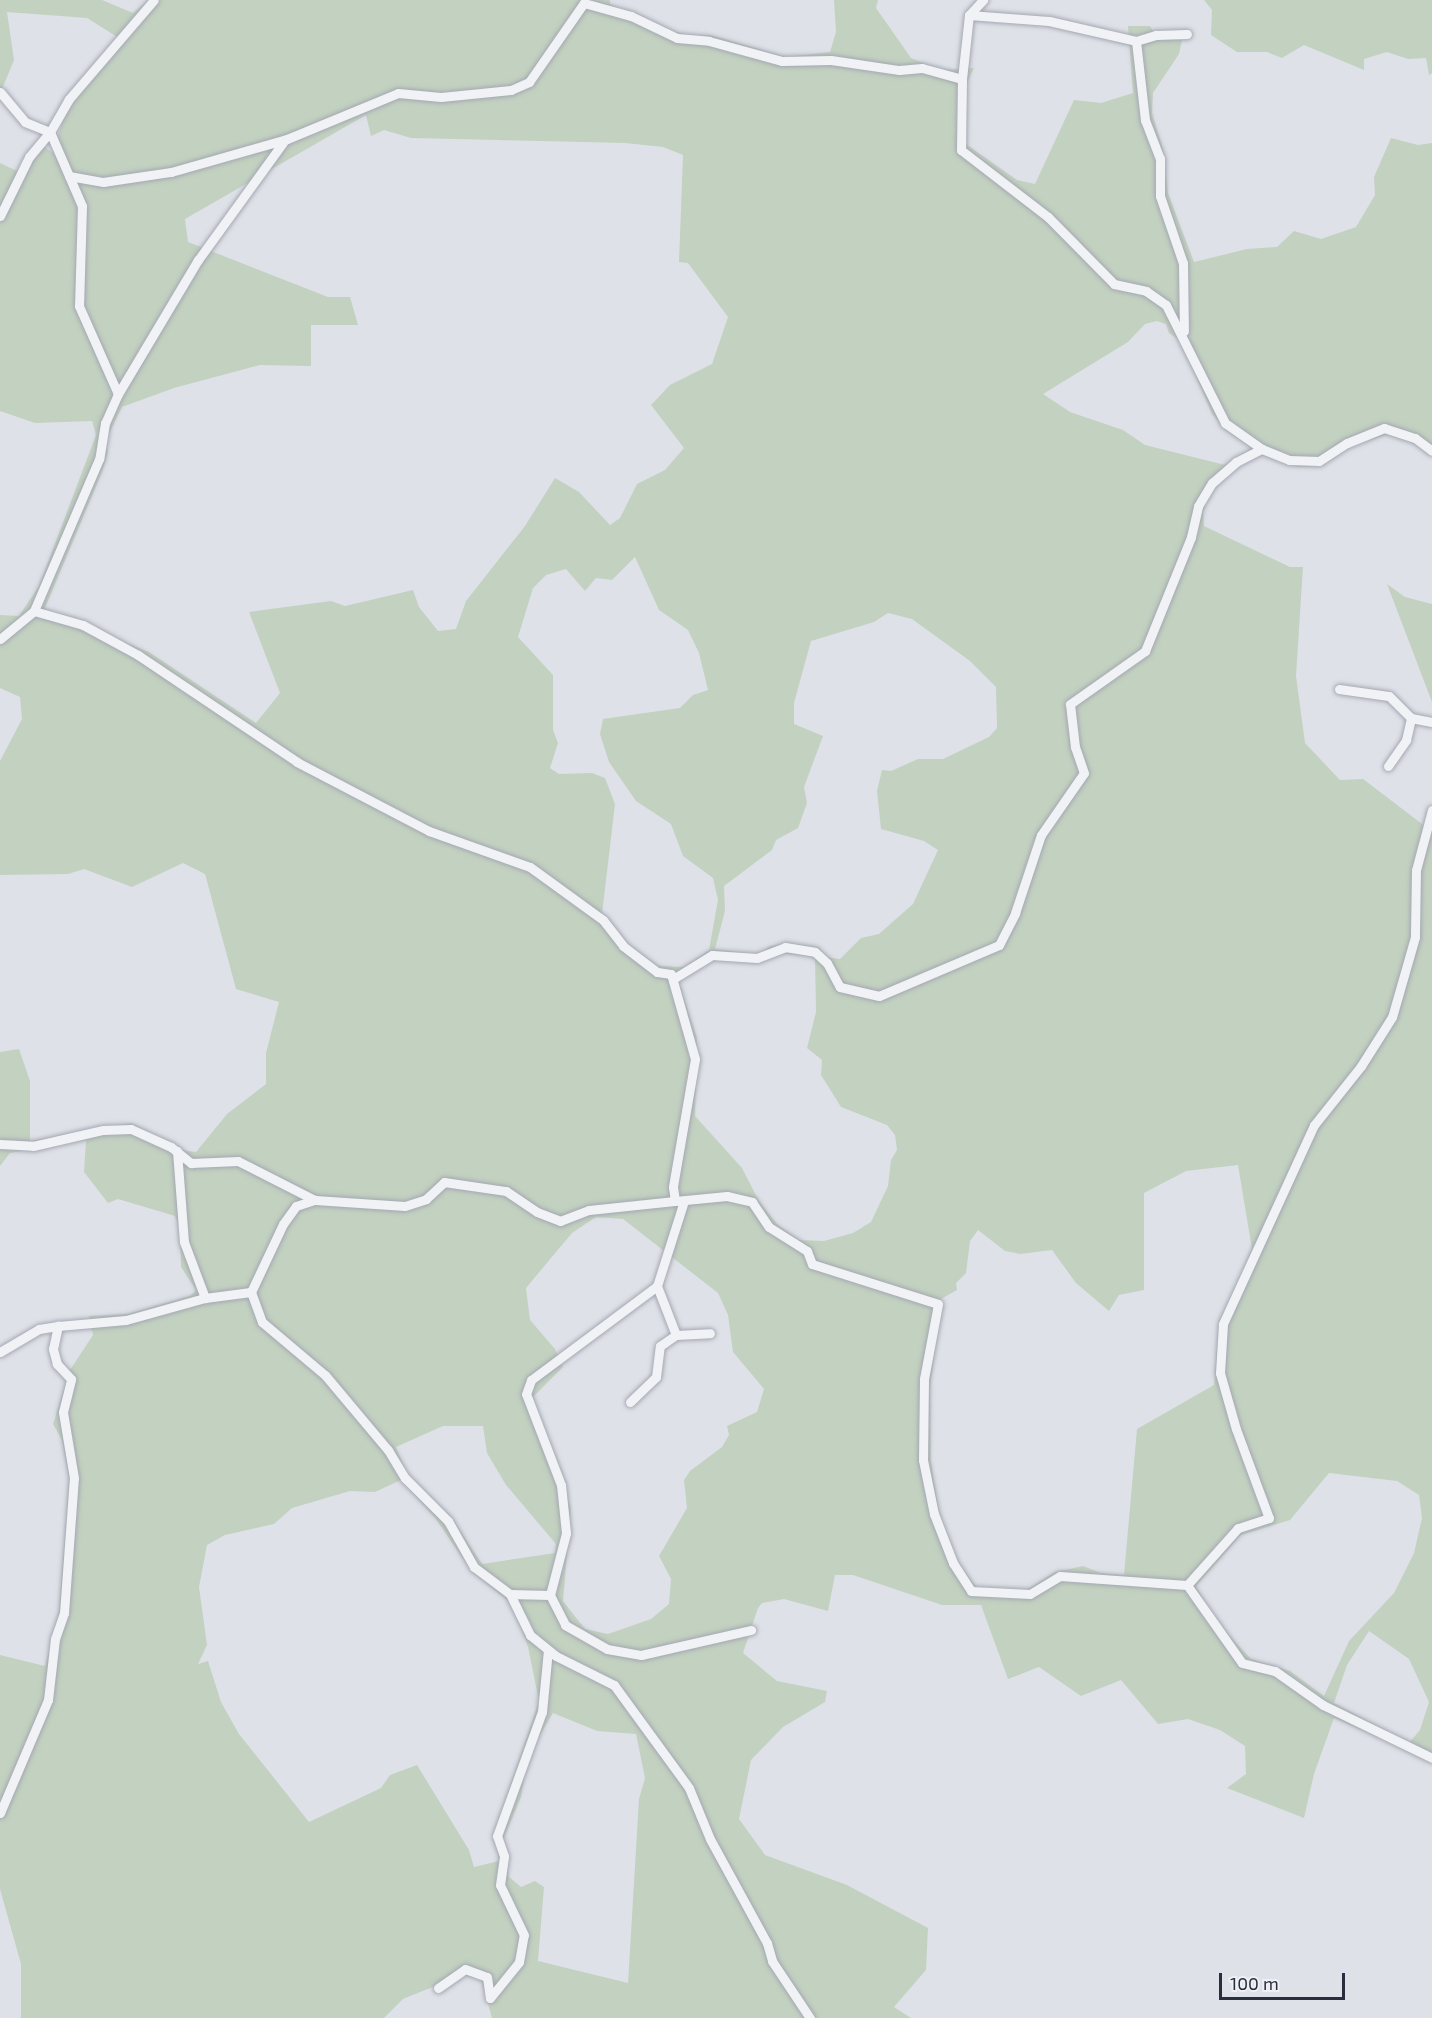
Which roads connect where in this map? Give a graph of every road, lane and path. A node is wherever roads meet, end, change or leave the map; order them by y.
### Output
1 (154, 0) edge
2 (983, 0) edge
3 (585, 2) edge
4 (969, 15) junction
5 (1187, 34) dead end
6 (1136, 41) junction
7 (962, 79) junction
8 (0, 92) edge
9 (50, 132) junction
10 (285, 140) junction
11 (69, 176) junction
12 (0, 216) edge
13 (1184, 334) junction
14 (118, 394) junction
15 (1262, 449) junction
16 (1432, 451) edge
17 (34, 611) junction
18 (0, 639) edge
19 (1339, 689) dead end
20 (1411, 718) junction
21 (1432, 722) edge
22 (1388, 766) dead end
23 (1432, 810) edge
24 (673, 979) junction
25 (0, 1144) edge
26 (177, 1151) junction
27 (315, 1200) junction
28 (680, 1201) junction
29 (657, 1286) junction
30 (251, 1292) junction
31 (206, 1298) junction
32 (58, 1326) junction
33 (710, 1333) dead end
34 (676, 1335) junction
35 (0, 1352) edge
36 (630, 1402) dead end
37 (1187, 1585) junction
38 (510, 1594) junction
39 (550, 1595) junction
40 (750, 1630) dead end
41 (548, 1650) junction
42 (1432, 1758) edge
43 (0, 1813) edge
44 (438, 1988) dead end
45 (810, 2018) edge

1 - 9 street
2 - 4 street
3 - 7 street
3 - 10 street
4 - 6 street
4 - 7 street
5 - 6 street
6 - 13 street
7 - 13 street
8 - 9 street
9 - 11 street
9 - 12 street
10 - 11 street
10 - 14 street
11 - 14 street
13 - 15 street
14 - 17 street
15 - 16 street
15 - 24 street
17 - 18 street
17 - 24 street
19 - 20 street
20 - 21 street
20 - 22 street
23 - 37 street
24 - 28 street
25 - 26 street
26 - 27 street
26 - 31 street
27 - 28 street
27 - 30 street
28 - 29 street
28 - 37 street
29 - 34 street
29 - 39 street
30 - 31 street
30 - 38 street
31 - 32 street
32 - 35 street
32 - 43 street
33 - 34 street
34 - 36 street
37 - 42 street
38 - 39 street
38 - 41 street
39 - 40 street
41 - 44 street
41 - 45 street

